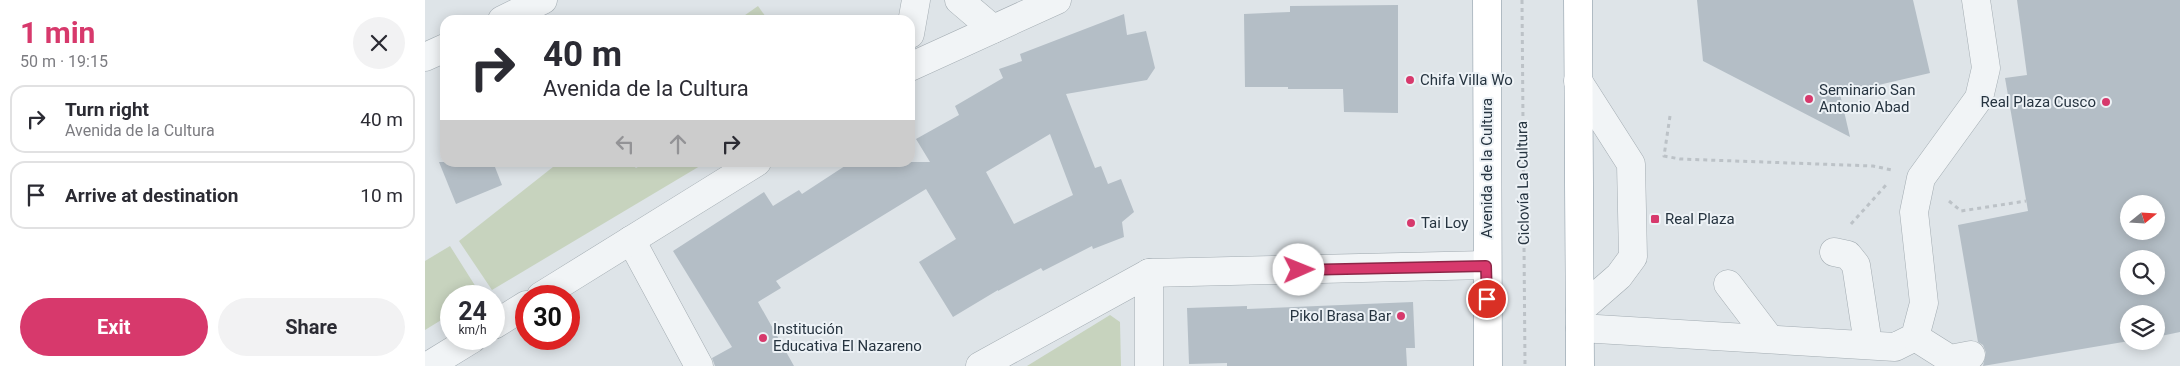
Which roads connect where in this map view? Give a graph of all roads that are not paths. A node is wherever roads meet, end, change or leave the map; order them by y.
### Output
1 (543, 0) edge
2 (916, 0) edge
3 (959, 0) edge
4 (1057, 0) edge
5 (1487, 0) edge
6 (1578, 0) edge
7 (1976, 0) edge
8 (512, 15) edge
9 (913, 15) edge
10 (993, 29) junction
11 (440, 50) edge
12 (425, 58) edge
13 (915, 65) edge
14 (1578, 81) junction
15 (749, 167) edge
16 (631, 240) junction
17 (1841, 253) road end
18 (1486, 266) junction
19 (1149, 273) junction
20 (1728, 284) dead end
21 (559, 285) edge
22 (1580, 319) junction
23 (1915, 337) junction
24 (1769, 338) junction
25 (1868, 344) junction
26 (454, 350) edge
27 (1971, 355) dead end
28 (428, 366) edge
29 (699, 366) edge
30 (980, 366) edge
31 (1149, 366) edge
32 (1488, 366) edge
33 (1580, 366) edge

1 - 8 street
2 - 9 street
3 - 10 street
4 - 10 street
5 - 18 highway, Avenida de la Cultura
6 - 14 highway
7 - 23 street
10 - 13 street
11 - 12 street
14 - 22 highway
14 - 22 street
15 - 16 street
16 - 21 street
16 - 29 street
17 - 25 street
18 - 19 street
18 - 32 highway, Avenida de la Cultura
19 - 30 street
19 - 31 street
20 - 24 street
22 - 24 street
22 - 33 highway
23 - 25 street
23 - 27 street
24 - 25 street
26 - 28 street

